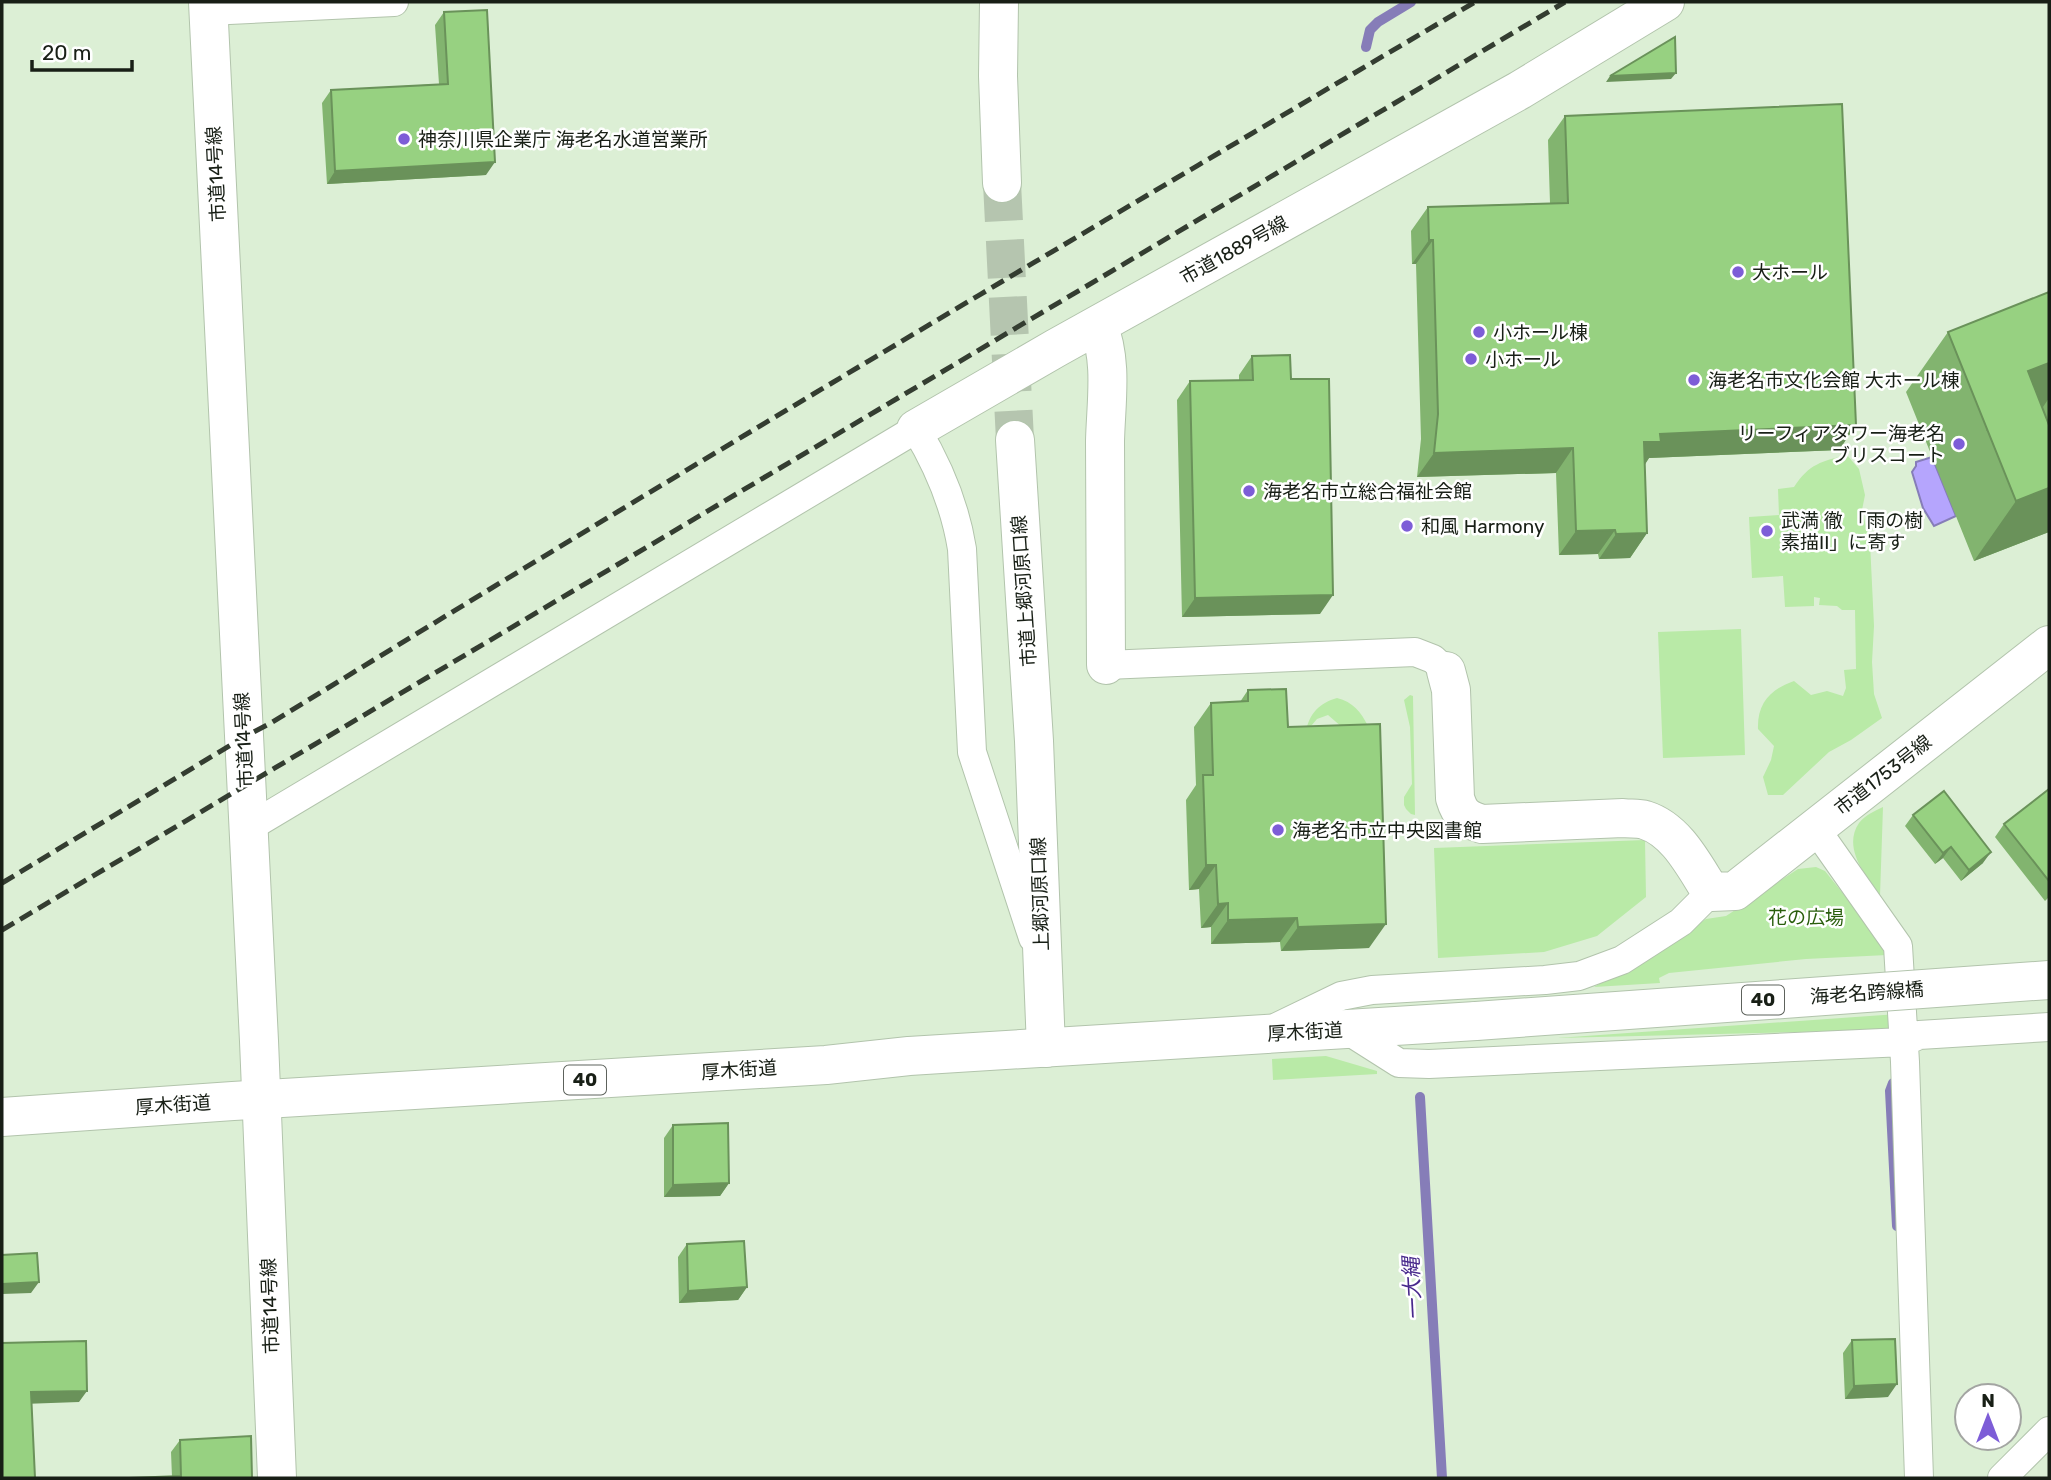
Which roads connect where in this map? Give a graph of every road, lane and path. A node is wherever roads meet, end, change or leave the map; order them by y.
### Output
1 (394, 2) edge
2 (999, 2) edge
3 (1665, 2) edge
4 (208, 6) edge
5 (1002, 183) tunnel mouth
6 (1098, 325) junction
7 (916, 429) junction
8 (1015, 440) tunnel mouth
9 (2049, 645) edge
10 (1106, 665) joint
11 (1446, 671) joint
12 (1034, 741) joint
13 (248, 828) junction
14 (1815, 828) junction
15 (1711, 892) junction
16 (1043, 967) junction
17 (2049, 980) edge
18 (1476, 1021) joint
19 (2049, 1027) edge
20 (1347, 1030) junction
21 (1259, 1035) junction
22 (1904, 1042) junction
23 (1046, 1048) junction
24 (261, 1100) junction
25 (2, 1117) edge
26 (2049, 1431) edge
27 (277, 1478) edge
28 (1919, 1478) edge
29 (2002, 1478) edge

1 - 4 street
2 - 5 street
3 - 6 street, 市道1889号線
4 - 13 street, 市道14号線
6 - 7 street, 市道1889号線
6 - 10 street
7 - 13 street
7 - 16 street
8 - 12 street, 市道上郷河原口線
9 - 14 street, 市道1753号線
10 - 11 street
11 - 15 street
12 - 16 street, 上郷河原口線
13 - 24 street, 市道14号線
14 - 15 street, 市道1753号線
14 - 22 street
15 - 21 street
16 - 23 street, 上郷河原口線
17 - 18 street, 海老名跨線橋 / 40, bridge
18 - 20 street, 厚木街道 / 40
19 - 22 street
20 - 21 street, 厚木街道 / 40
20 - 22 street
21 - 23 street, 厚木街道 / 40
22 - 28 street
23 - 24 street, 厚木街道 / 40
24 - 25 street, 厚木街道 / 40
24 - 27 street, 市道14号線
26 - 29 street

